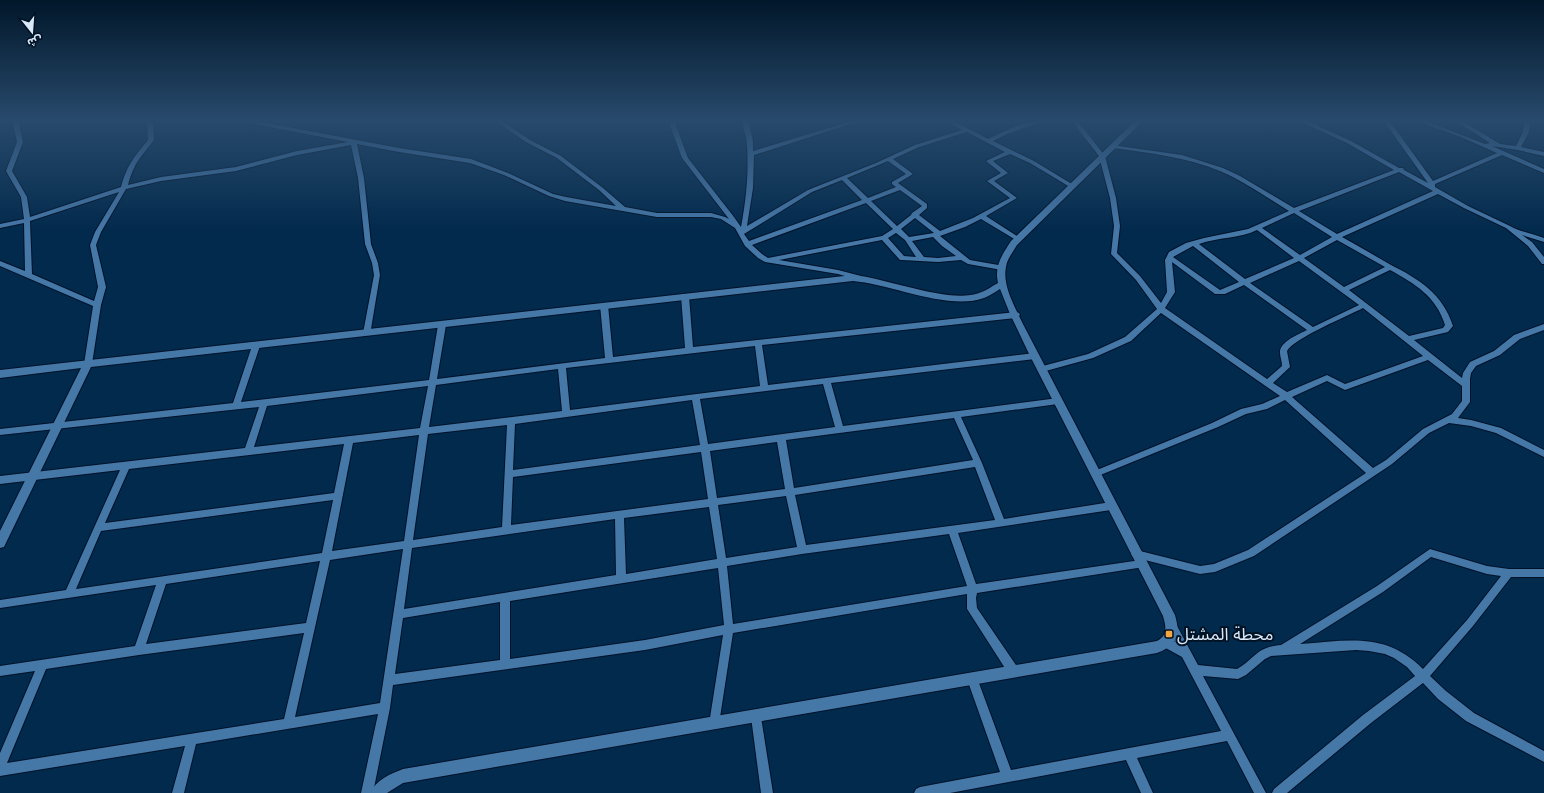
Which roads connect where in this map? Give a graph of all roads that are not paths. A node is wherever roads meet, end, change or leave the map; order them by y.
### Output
1 (14, 157) edge
2 (137, 157) edge
3 (282, 157) edge
4 (359, 157) edge
5 (445, 157) edge
6 (558, 157) edge
7 (685, 157) edge
8 (751, 157) edge
9 (893, 157) edge
10 (998, 157) edge
11 (1021, 157) edge
12 (1101, 157) edge
13 (1102, 157) edge
14 (1185, 157) edge
15 (1378, 157) edge
16 (1413, 157) edge
17 (1488, 157) edge
18 (1515, 157) edge
19 (889, 159) junction
20 (1401, 169) junction
21 (1544, 171) edge
22 (843, 178) junction
23 (1072, 186) junction
24 (1434, 187) junction
25 (124, 188) junction
26 (900, 188) junction
27 (866, 202) junction
28 (624, 209) junction
29 (1295, 211) junction
30 (914, 214) junction
31 (981, 216) junction
32 (27, 220) junction
33 (0, 226) edge
34 (1508, 227) junction
35 (1258, 228) junction
36 (897, 230) junction
37 (741, 231) junction
38 (938, 234) junction
39 (1337, 237) junction
40 (884, 238) junction
41 (907, 239) junction
42 (1018, 239) junction
43 (1544, 240) edge
44 (1194, 243) junction
45 (747, 244) junction
46 (1169, 257) junction
47 (921, 258) junction
48 (962, 258) junction
49 (1300, 258) junction
50 (767, 260) junction
51 (1544, 262) edge
52 (0, 263) edge
53 (1002, 268) junction
54 (1391, 268) junction
55 (29, 276) junction
56 (860, 278) junction
57 (1244, 282) junction
58 (1003, 284) junction
59 (1343, 290) junction
60 (686, 296) junction
61 (97, 305) junction
62 (604, 305) junction
63 (1364, 305) junction
64 (1161, 309) junction
65 (1016, 315) junction
66 (442, 324) junction
67 (1544, 327) edge
68 (1312, 330) junction
69 (367, 333) junction
70 (1407, 339) junction
71 (758, 343) junction
72 (256, 346) junction
73 (689, 350) junction
74 (1035, 356) junction
75 (1430, 356) junction
76 (608, 360) junction
77 (88, 364) junction
78 (562, 366) junction
79 (1042, 369) junction
80 (0, 374) edge
81 (826, 381) junction
82 (431, 383) junction
83 (1268, 383) junction
84 (1466, 385) junction
85 (764, 388) junction
86 (694, 396) junction
87 (1286, 396) junction
88 (1058, 401) junction
89 (264, 403) junction
90 (236, 405) junction
91 (566, 413) junction
92 (956, 414) junction
93 (1449, 420) junction
94 (510, 421) junction
95 (58, 425) junction
96 (840, 429) junction
97 (424, 430) junction
98 (0, 432) edge
99 (781, 438) junction
100 (349, 440) junction
101 (705, 448) junction
102 (248, 452) junction
103 (1544, 454) edge
104 (978, 463) junction
105 (126, 466) junction
106 (1372, 473) junction
107 (508, 474) junction
108 (1095, 474) junction
109 (32, 476) junction
110 (0, 480) edge
111 (790, 492) junction
112 (338, 496) junction
113 (712, 502) junction
114 (1111, 506) junction
115 (619, 515) junction
116 (1001, 523) junction
117 (98, 528) junction
118 (952, 529) junction
119 (506, 530) junction
120 (1, 539) edge
121 (408, 545) junction
122 (802, 550) junction
123 (326, 556) junction
124 (1139, 559) junction
125 (722, 563) junction
126 (1509, 573) junction
127 (1544, 573) edge
128 (621, 578) junction
129 (164, 580) junction
130 (973, 589) junction
131 (69, 594) junction
132 (505, 598) junction
133 (0, 604) edge
134 (399, 614) junction
135 (311, 627) junction
136 (1172, 628) junction
137 (729, 629) junction
138 (1166, 642) junction
139 (139, 650) junction
140 (1283, 650) junction
141 (1188, 655) junction
142 (505, 664) junction
143 (43, 665) junction
144 (1196, 670) junction
145 (0, 671) edge
146 (1014, 672) junction
147 (1423, 676) junction
148 (972, 679) junction
149 (390, 680) junction
150 (385, 708) junction
151 (756, 717) junction
152 (289, 722) junction
153 (714, 724) junction
154 (1229, 735) junction
155 (192, 739) junction
156 (1129, 753) junction
157 (1544, 757) edge
158 (0, 766) edge
159 (0, 770) edge
160 (1007, 776) junction
161 (178, 793) edge
162 (367, 793) edge
163 (377, 793) edge
164 (767, 793) edge
165 (920, 793) edge
166 (1147, 793) edge
167 (1260, 793) edge
168 (1278, 793) edge

1 - 32 street
2 - 25 street
3 - 25 street
4 - 69 street
5 - 28 street
6 - 28 street
7 - 37 street
8 - 37 street
9 - 19 street
10 - 31 street
11 - 23 street
12 - 23 street
13 - 64 street
14 - 29 street
15 - 20 street
16 - 24 street
17 - 24 street
18 - 21 street
19 - 22 street
19 - 26 street
20 - 24 street
20 - 29 street
22 - 27 street
22 - 37 street
23 - 42 street
24 - 34 street
24 - 39 street
25 - 32 street
25 - 61 street
26 - 27 street
26 - 30 street
27 - 36 street
27 - 45 street
28 - 37 street
29 - 35 street
29 - 39 street
30 - 36 street
30 - 38 street
31 - 38 street
31 - 42 street
32 - 33 street
32 - 55 street
34 - 43 street
34 - 51 street
35 - 44 street
35 - 49 street
36 - 40 street
36 - 41 street
37 - 45 street
38 - 41 street
38 - 48 street
39 - 49 street
39 - 54 street
40 - 47 street
40 - 50 street
41 - 47 street
42 - 53 street
44 - 46 street
44 - 57 street
45 - 50 street
46 - 57 street
46 - 64 street
47 - 48 street
48 - 53 street
49 - 57 street
49 - 59 street
50 - 56 street
52 - 55 street
53 - 58 street
54 - 59 street
54 - 70 street
55 - 61 street
56 - 58 street
56 - 60 street
57 - 68 street
58 - 65 street
59 - 63 street
60 - 62 street
60 - 73 street
61 - 77 street
62 - 66 street
62 - 76 street
63 - 68 street
63 - 70 street
64 - 79 street
64 - 83 street
65 - 71 street
65 - 74 street
66 - 69 street
66 - 82 street
67 - 84 street
68 - 83 street
69 - 72 street
70 - 75 street
71 - 73 street
71 - 85 street
72 - 77 street
72 - 90 street
73 - 76 street
74 - 79 street
74 - 81 street
75 - 84 street
75 - 87 street
76 - 78 street
77 - 80 street
77 - 95 street
78 - 82 street
78 - 91 street
79 - 88 street
81 - 85 street
81 - 96 street
82 - 89 street
82 - 97 street
83 - 87 street
84 - 93 street
85 - 86 street
86 - 91 street
86 - 101 street
87 - 106 street
87 - 108 street
88 - 92 street
88 - 108 street
89 - 90 street
89 - 102 street
90 - 95 street
91 - 94 street
92 - 96 street
92 - 104 street
93 - 103 street
93 - 106 street
94 - 97 street
94 - 107 street
95 - 98 street
95 - 109 street
96 - 99 street
97 - 100 street
97 - 121 street
99 - 101 street
99 - 111 street
100 - 102 street
100 - 112 street
101 - 107 street
101 - 113 street
102 - 105 street
104 - 111 street
104 - 116 street
105 - 109 street
105 - 117 street
106 - 124 street
107 - 119 street
108 - 114 street
109 - 110 street
109 - 120 street
111 - 113 street
111 - 122 street
112 - 117 street
112 - 123 street
113 - 115 street
113 - 125 street
114 - 116 street
114 - 124 street
115 - 119 street
115 - 128 street
116 - 118 street
117 - 131 street
118 - 122 street
118 - 130 street
119 - 121 street
121 - 123 street
121 - 134 street
122 - 125 street
123 - 129 street
123 - 135 street
124 - 130 street
124 - 136 street
125 - 128 street
125 - 137 street
126 - 127 street
126 - 140 street
126 - 147 street
128 - 132 street
129 - 131 street
129 - 139 street
130 - 137 street
130 - 146 street
131 - 133 street
132 - 134 street
132 - 142 street
134 - 149 street
135 - 139 street
135 - 152 street
136 - 138 street
136 - 141 street
137 - 142 street
137 - 153 street
138 - 141 street
138 - 146 street
139 - 143 street
140 - 144 street
140 - 147 street
141 - 144 street
142 - 149 street
143 - 145 street
143 - 158 street
144 - 154 street
146 - 148 street
147 - 157 street
147 - 168 street
148 - 151 street
148 - 160 street
149 - 150 street
150 - 152 street
150 - 162 street
151 - 153 street
151 - 164 street
152 - 155 street
153 - 163 street
154 - 156 street
154 - 167 street
155 - 159 street
155 - 161 street
156 - 160 street
156 - 166 street
160 - 165 street

